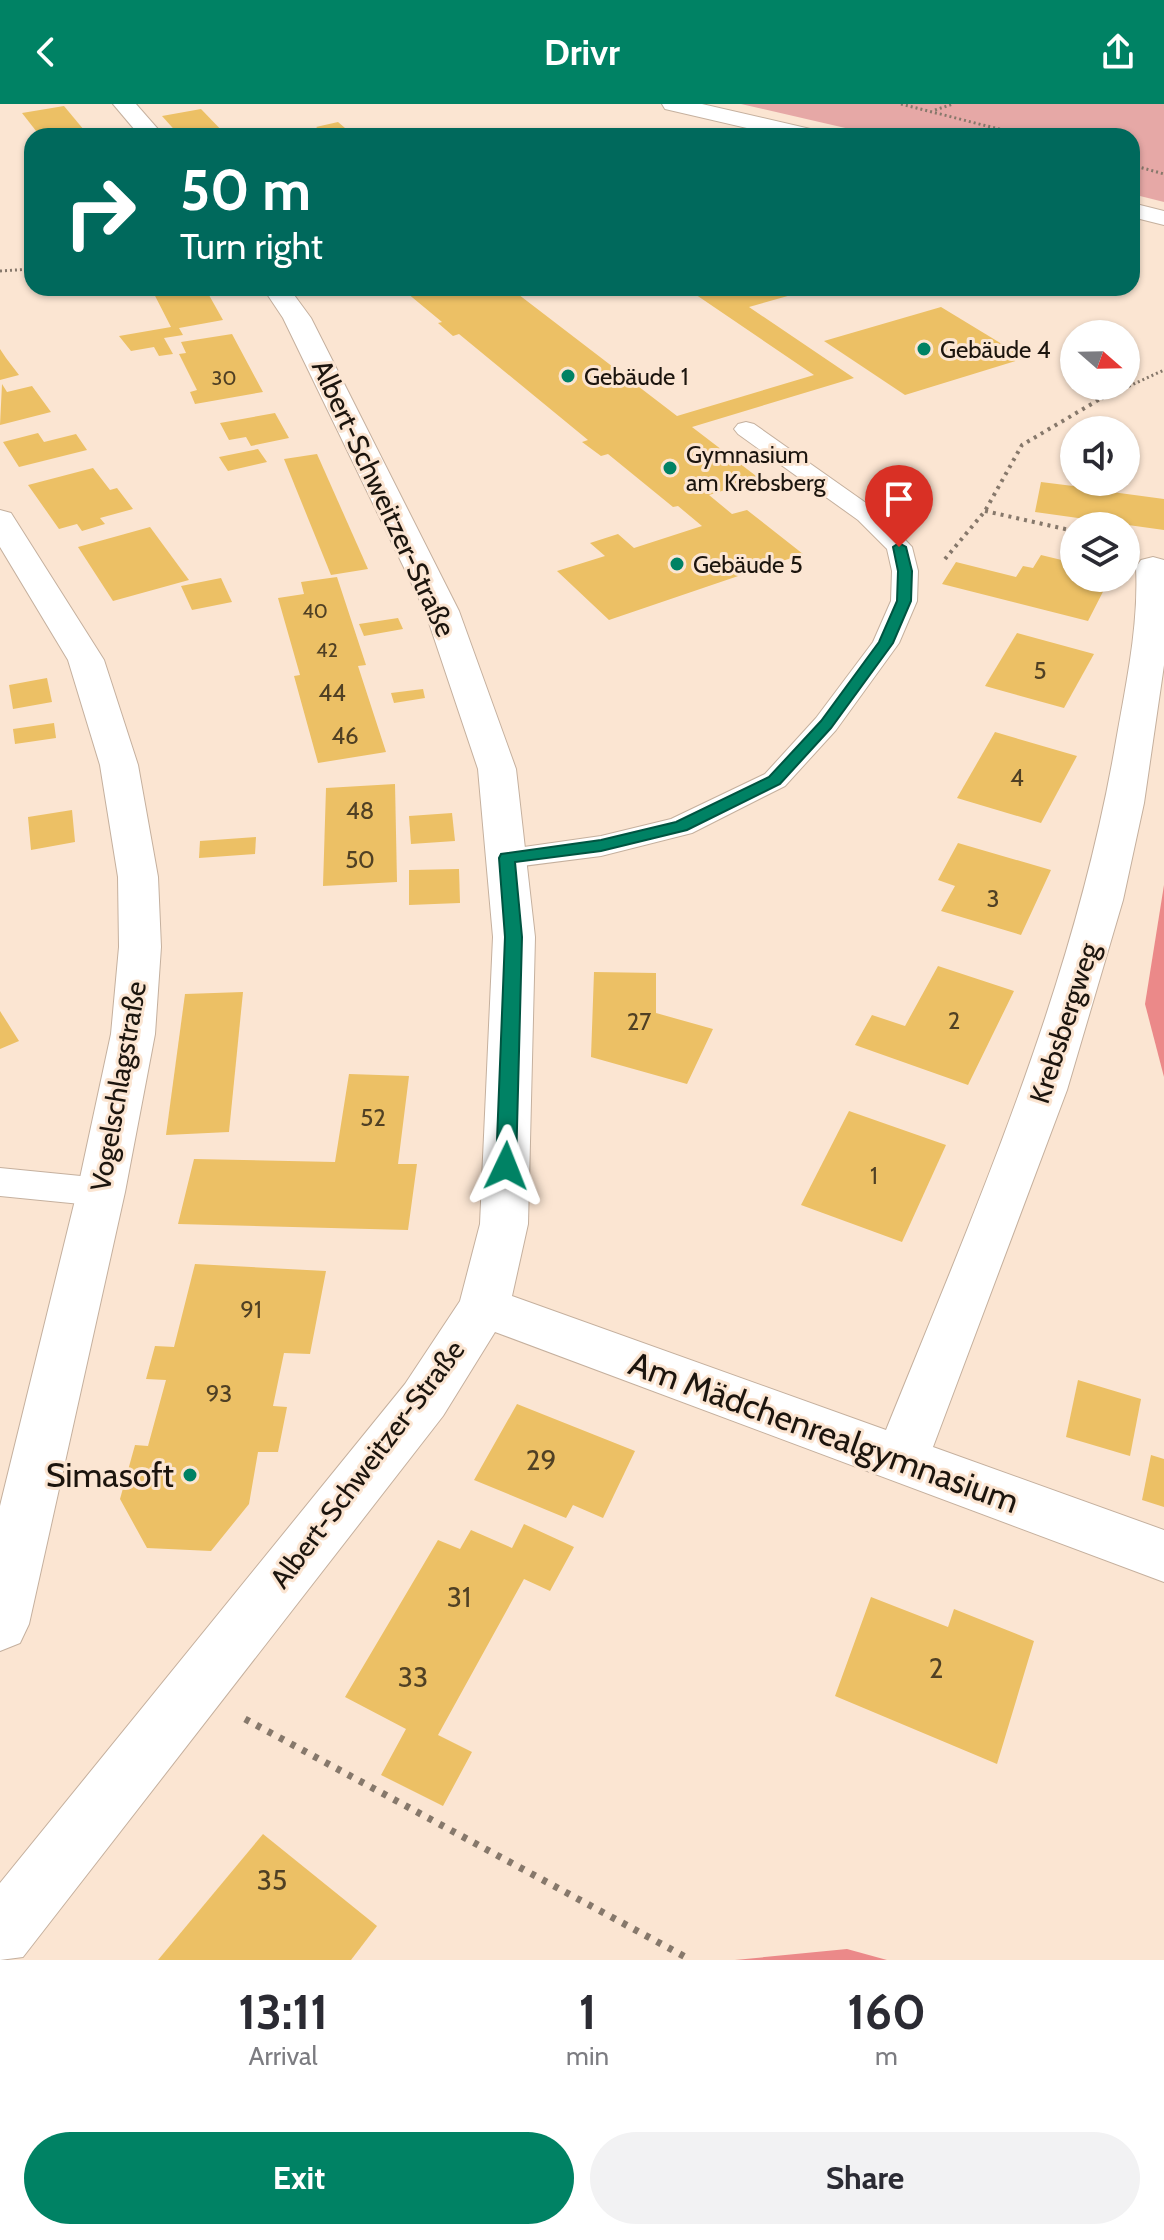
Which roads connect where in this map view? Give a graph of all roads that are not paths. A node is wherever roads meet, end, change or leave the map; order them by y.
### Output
1 (124, 104) edge
2 (673, 104) edge
3 (145, 128) edge
4 (776, 128) edge
5 (1140, 212) edge
6 (1164, 218) edge
7 (282, 296) edge
8 (746, 429) dead end
9 (0, 520) edge
10 (1153, 567) dead end
11 (507, 858) junction
12 (0, 1182) edge
13 (101, 1192) junction
14 (484, 1307) junction
15 (901, 1461) junction
16 (1164, 1556) edge
17 (0, 1624) edge
18 (0, 1934) edge

1 - 3 street
2 - 4 street
5 - 6 street
7 - 11 street, Albert-Schweitzer-Straße
8 - 11 lane
9 - 13 street, Vogelschlagstraße
10 - 15 street, Krebsbergweg
11 - 14 street, Albert-Schweitzer-Straße
12 - 13 lane
13 - 17 street, Vogelschlagstraße
14 - 15 street, Am Mädchenrealgymnasium
14 - 18 street, Albert-Schweitzer-Straße
15 - 16 street, Am Mädchenrealgymnasium

